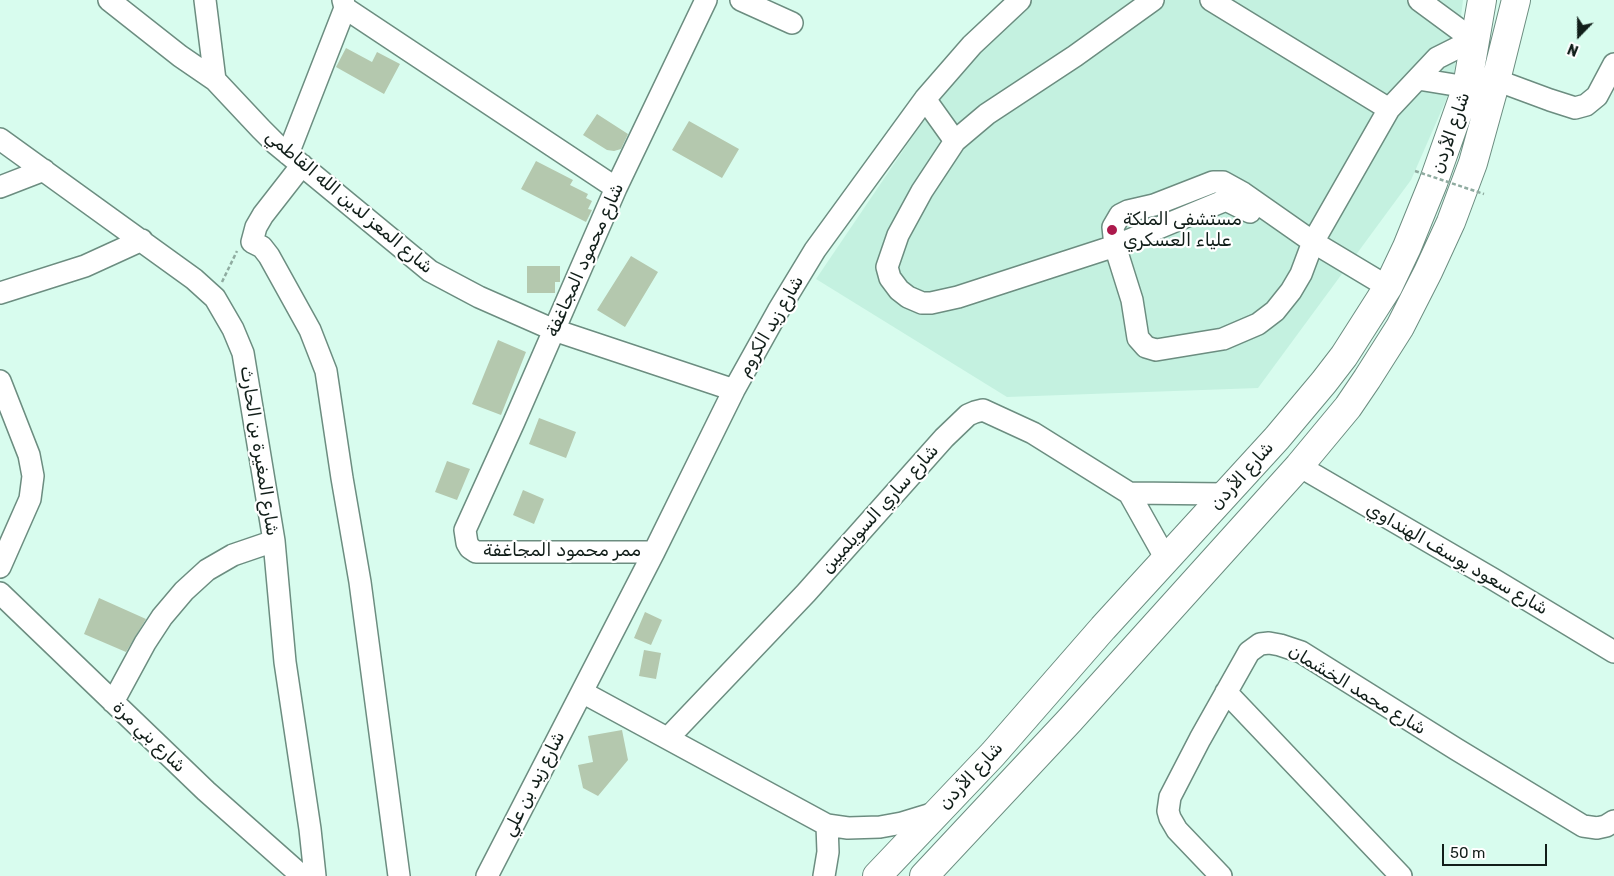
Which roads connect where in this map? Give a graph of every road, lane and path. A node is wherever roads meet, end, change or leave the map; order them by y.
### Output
1 (109, 0) edge
2 (205, 0) edge
3 (706, 0) edge
4 (741, 0) edge
5 (1020, 0) edge
6 (1153, 0) edge
7 (1211, 0) edge
8 (1418, 0) edge
9 (1482, 0) edge
10 (1516, 0) edge
11 (344, 4) edge
12 (792, 23) dead end
13 (1475, 45) junction
14 (1614, 64) edge
15 (1418, 79) junction
16 (215, 80) junction
17 (1496, 80) junction
18 (1467, 87) junction
19 (925, 99) junction
20 (1389, 109) junction
21 (0, 139) edge
22 (955, 140) junction
23 (295, 159) junction
24 (44, 170) junction
25 (1415, 170) dead end
26 (0, 188) edge
27 (616, 188) junction
28 (1484, 194) dead end
29 (142, 240) junction
30 (252, 242) junction
31 (1313, 242) junction
32 (1115, 246) junction
33 (1388, 287) junction
34 (0, 293) edge
35 (215, 298) junction
36 (554, 330) junction
37 (0, 381) edge
38 (734, 390) junction
39 (1299, 466) junction
40 (1129, 493) junction
41 (1226, 494) junction
42 (468, 521) joint
43 (274, 540) junction
44 (654, 552) junction
45 (1166, 559) junction
46 (0, 567) edge
47 (0, 592) edge
48 (1614, 652) edge
49 (582, 692) junction
50 (1226, 692) junction
51 (113, 702) junction
52 (668, 738) junction
53 (938, 812) junction
54 (1614, 821) edge
55 (827, 825) junction
56 (302, 876) edge
57 (315, 876) edge
58 (399, 876) edge
59 (487, 876) edge
60 (824, 876) edge
61 (877, 876) edge
62 (924, 876) edge
63 (1221, 876) edge
64 (1402, 876) edge

1 - 16 street, شارع المعز لدين الله الفاطمي
2 - 16 street
3 - 27 street, شارع محمود المجاغفة
4 - 12 street
5 - 19 street, شارع زيد الكروم
6 - 22 street
7 - 20 street
8 - 13 street
9 - 13 highway, شارع الأردن
10 - 17 highway, شارع الأردن
11 - 23 street
11 - 27 street
13 - 15 street
13 - 18 highway, شارع الأردن
14 - 17 street
15 - 18 street
15 - 20 street
16 - 23 street, شارع المعز لدين الله الفاطمي
17 - 39 highway, شارع الأردن
18 - 33 highway, شارع الأردن
19 - 22 street
19 - 38 street, شارع زيد الكروم
20 - 31 street
21 - 24 street, شارع المغيرة بن الحارث
22 - 32 street
23 - 30 street
23 - 36 street, شارع المعز لدين الله الفاطمي
24 - 26 street
24 - 29 street, شارع المغيرة بن الحارث
25 - 28 path, bridge
27 - 36 street, شارع محمود المجاغفة
29 - 34 street
29 - 35 street, شارع المغيرة بن الحارث
30 - 35 path
30 - 58 street
31 - 32 street
31 - 32 street
31 - 33 street
33 - 41 highway, شارع الأردن
35 - 43 street, شارع المغيرة بن الحارث
36 - 38 street, شارع المعز لدين الله الفاطمي
36 - 42 street, شارع محمود المجاغفة
37 - 46 street
38 - 44 street, شارع زيد الكروم
39 - 48 street, شارع سعود يوسف الهنداوي
39 - 62 highway, شارع الأردن
40 - 41 street
40 - 45 street, شارع ساري السويلميين
40 - 52 street, شارع ساري السويلميين
41 - 45 highway, شارع الأردن
42 - 44 street, ممر محمود المجاغفة
43 - 51 street
43 - 57 street, شارع المغيرة بن الحارث
44 - 49 street, شارع زيد الكروم
45 - 53 highway, شارع الأردن
47 - 51 street, شارع بني مرة
49 - 52 street
49 - 59 street, شارع زيد بن علي
50 - 54 street, شارع محمد الخشمان
50 - 63 street, شارع محمد الخشمان
50 - 64 street
51 - 56 street, شارع بني مرة
52 - 55 street
53 - 55 street
53 - 61 highway, شارع الأردن
55 - 60 street

